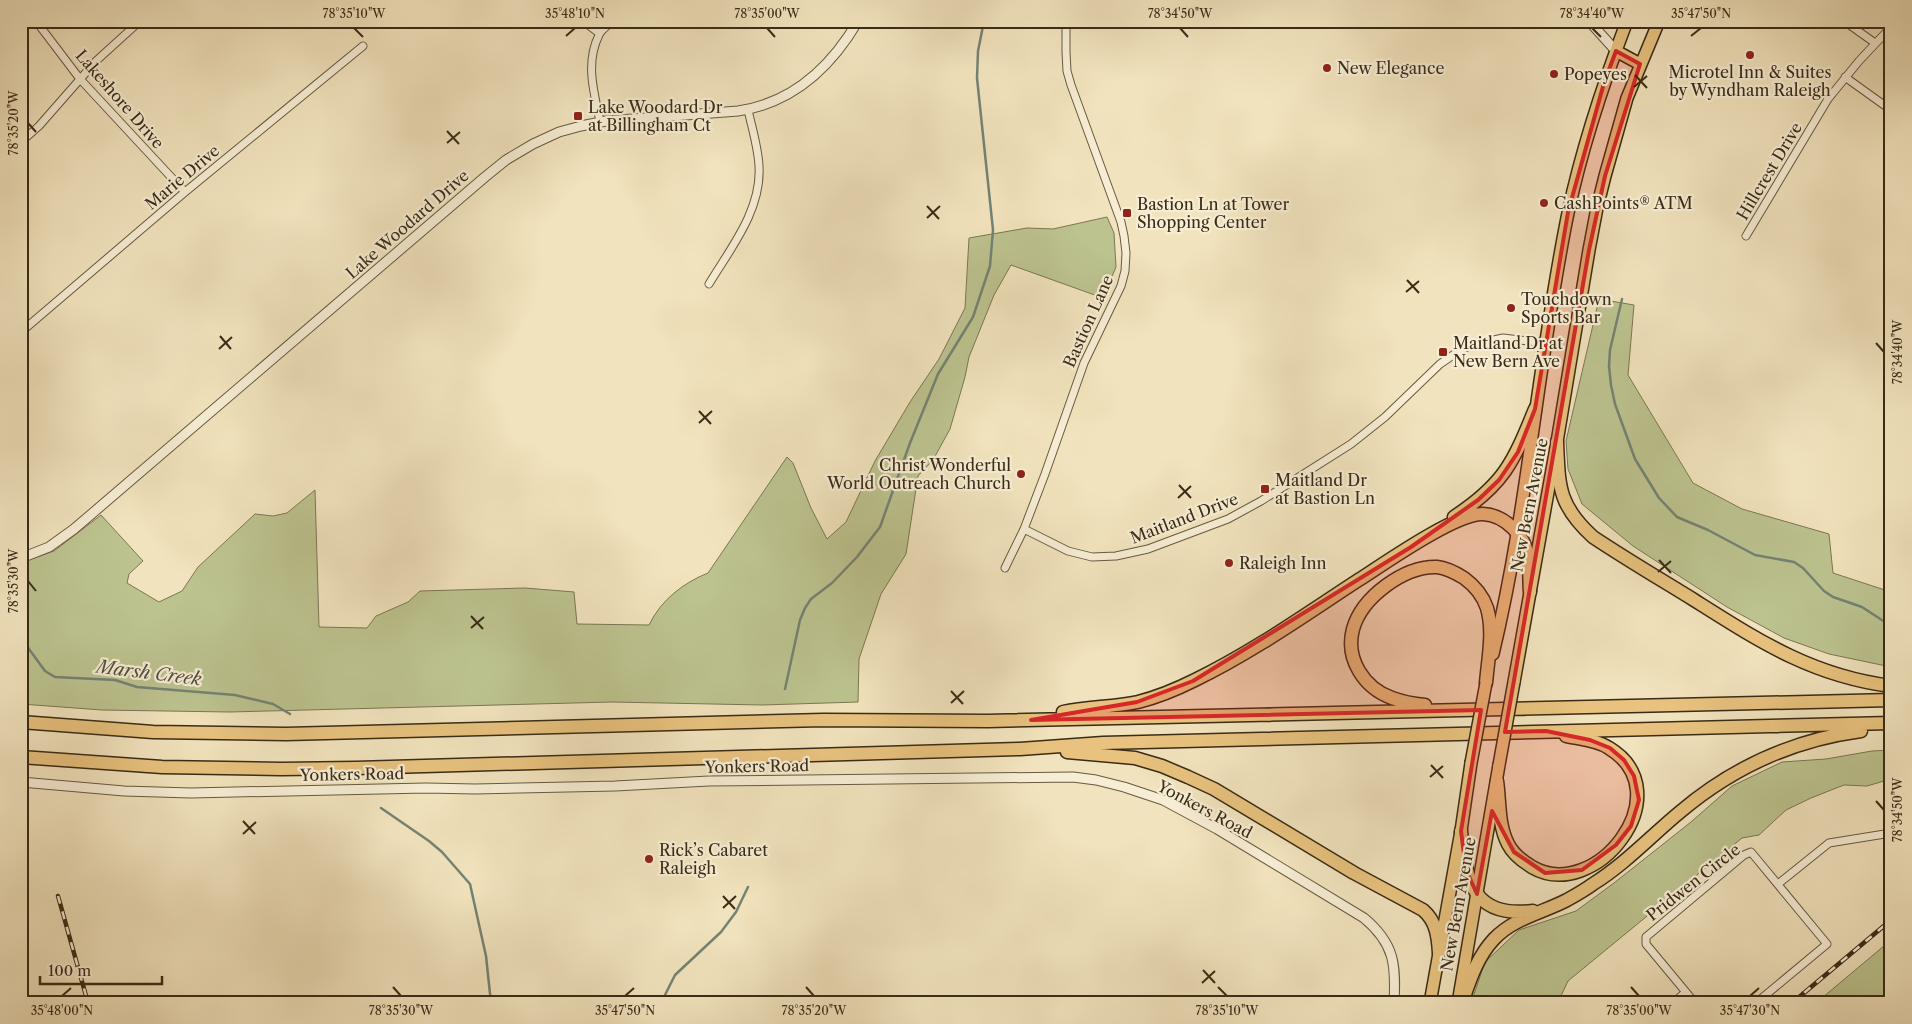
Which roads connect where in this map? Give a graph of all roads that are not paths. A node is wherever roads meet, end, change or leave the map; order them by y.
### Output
1 (36, 21) edge
2 (140, 21) edge
3 (583, 21) edge
4 (613, 21) edge
5 (858, 21) edge
6 (1066, 21) edge
7 (1590, 21) edge
8 (1627, 21) edge
9 (1659, 21) edge
10 (1844, 21) edge
11 (1891, 27) edge
12 (599, 33) junction
13 (1875, 43) junction
14 (363, 46) dead end
15 (1616, 51) junction
16 (1640, 64) junction
17 (1845, 77) junction
18 (80, 79) junction
19 (748, 110) junction
20 (1891, 110) edge
21 (600, 121) junction
22 (21, 142) edge
23 (185, 192) junction
24 (1746, 236) dead end
25 (708, 284) dead end
26 (21, 332) edge
27 (1546, 343) junction
28 (1535, 409) junction
29 (1557, 442) junction
30 (1024, 529) junction
31 (1516, 531) junction
32 (1411, 547) junction
33 (21, 558) edge
34 (1004, 568) dead end
35 (1530, 592) junction
36 (1486, 683) junction
37 (1891, 686) edge
38 (1891, 700) edge
39 (1457, 710) junction
40 (1031, 720) junction
41 (21, 722) edge
42 (1891, 723) edge
43 (1891, 728) edge
44 (1546, 731) junction
45 (1020, 750) junction
46 (21, 757) edge
47 (1497, 781) junction
48 (21, 782) edge
49 (1461, 831) junction
50 (1891, 833) edge
51 (1778, 884) junction
52 (1477, 894) junction
53 (1546, 909) junction
54 (1439, 952) junction
55 (1686, 992) junction
56 (1394, 1003) edge
57 (1430, 1003) edge
58 (1458, 1003) edge
59 (1462, 1003) edge
60 (1673, 1003) edge
61 (1695, 1003) edge
62 (1756, 1003) edge

1 - 18 street, Lakeshore Drive
2 - 18 street
3 - 12 street
4 - 12 street
5 - 19 street, Lake Woodard Drive
6 - 30 street, Bastion Lane
7 - 15 street
8 - 15 main road, New Bern Avenue
9 - 16 main road, New Bern Avenue
10 - 13 street
11 - 13 street, Hillcrest Drive
12 - 21 street
13 - 17 street, Hillcrest Drive
14 - 23 street, Marie Drive
15 - 16 main road
15 - 27 main road, New Bern Avenue
16 - 29 main road, New Bern Avenue
17 - 20 street
17 - 24 street, Hillcrest Drive
18 - 22 street
18 - 23 street, Lakeshore Drive
19 - 21 street, Lake Woodard Drive
19 - 25 street
21 - 33 street, Lake Woodard Drive
23 - 26 street, Marie Drive
27 - 28 main road, New Bern Avenue
27 - 30 street, Maitland Drive
28 - 31 main road, New Bern Avenue
28 - 32 highway
29 - 35 main road, New Bern Avenue
29 - 37 highway
30 - 34 street, Bastion Lane
31 - 32 highway
31 - 35 highway
31 - 36 main road, New Bern Avenue
32 - 40 highway
35 - 47 main road, New Bern Avenue, bridge
36 - 39 highway
36 - 49 main road, New Bern Avenue, bridge
38 - 39 highway
39 - 40 highway
40 - 41 highway
42 - 44 highway
43 - 53 highway
44 - 45 highway
44 - 47 highway
45 - 46 highway
45 - 54 highway
47 - 52 main road, New Bern Avenue
48 - 56 street, Yonkers Road
49 - 52 highway
49 - 54 main road, New Bern Avenue
50 - 51 street
51 - 55 street, Pridwen Circle
51 - 62 street, Pridwen Circle
52 - 53 highway
52 - 58 main road, New Bern Avenue
53 - 59 highway
54 - 57 main road, New Bern Avenue
55 - 60 street
55 - 61 street, Pridwen Circle

